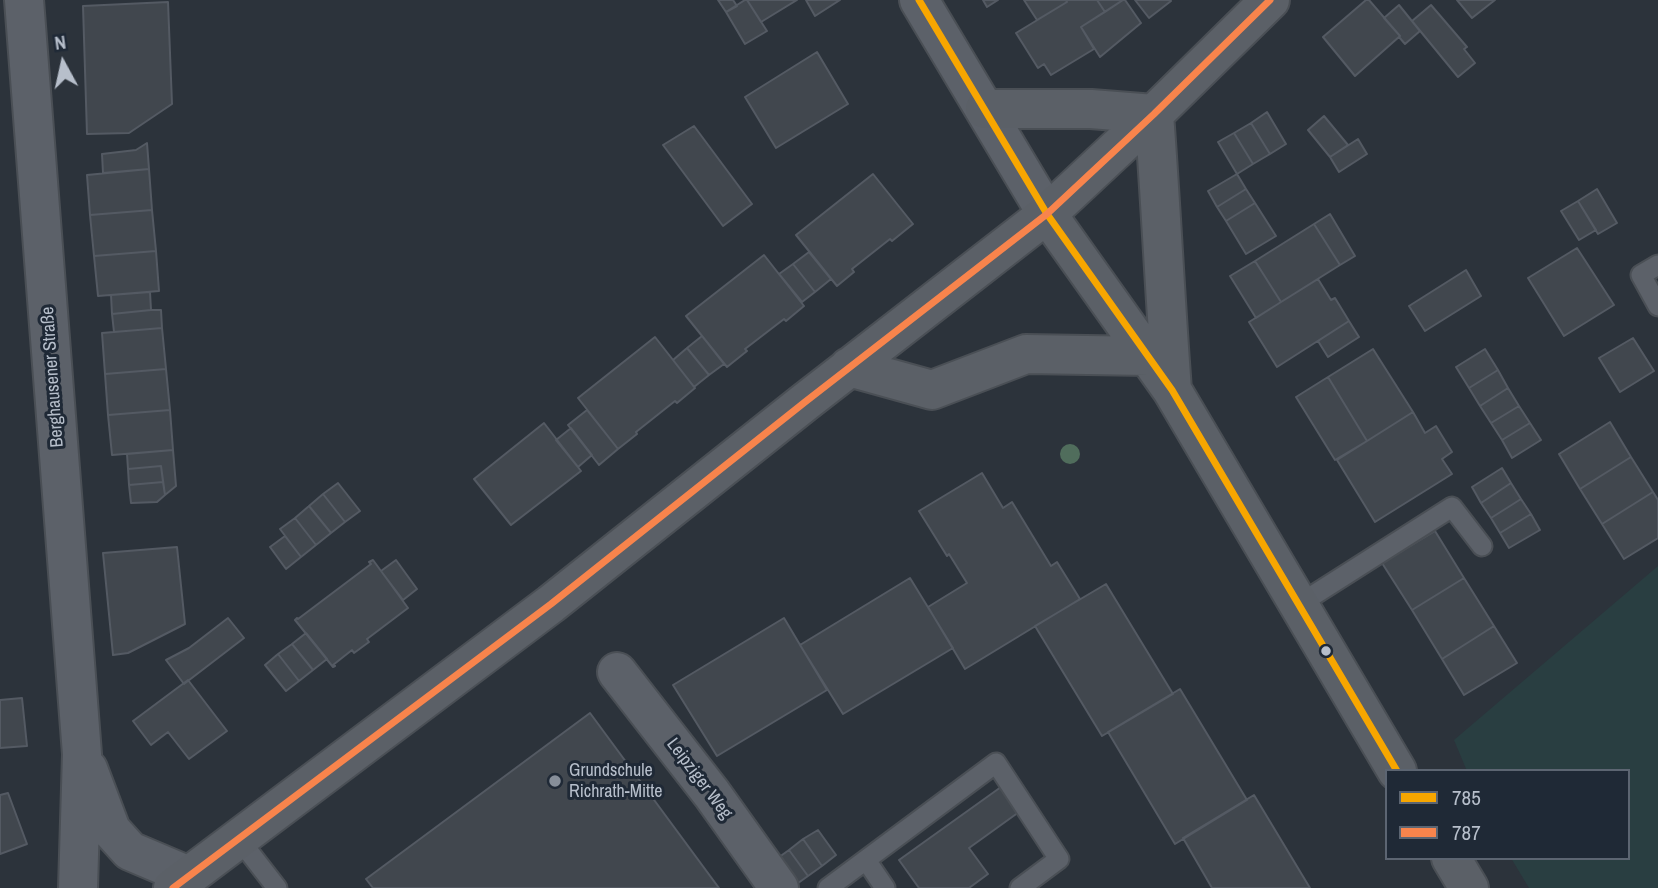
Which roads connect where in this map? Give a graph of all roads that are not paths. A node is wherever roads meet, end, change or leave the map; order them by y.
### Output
1 (24, 0) edge
2 (919, 0) edge
3 (1270, 0) edge
4 (985, 109) junction
5 (1154, 114) junction
6 (1047, 214) junction
7 (1658, 265) edge
8 (1658, 306) edge
9 (1148, 356) junction
10 (849, 367) junction
11 (1172, 390) junction
12 (1482, 546) dead end
13 (1298, 605) junction
14 (617, 673) dead end
15 (82, 754) junction
16 (1396, 769) edge
17 (239, 839) junction
18 (866, 860) junction
19 (1452, 860) edge
20 (181, 882) edge
21 (78, 888) edge
22 (277, 888) edge
23 (779, 888) edge
24 (828, 888) edge
25 (885, 888) edge
26 (1020, 888) edge
27 (1469, 888) edge

1 - 15 street, Berghausener Straße
2 - 4 street
3 - 5 main road
4 - 5 main road
4 - 6 street
5 - 6 main road
5 - 11 main road
6 - 9 main road
6 - 10 main road
7 - 8 lane
9 - 10 main road
9 - 11 main road
10 - 17 main road
11 - 13 main road
12 - 13 lane
13 - 16 main road
14 - 23 street, Leipziger Weg
15 - 20 street, Berghausener Straße
15 - 21 street, Berghausener Straße
17 - 20 main road
17 - 22 lane
18 - 24 lane
18 - 25 lane
18 - 26 lane
19 - 27 main road

